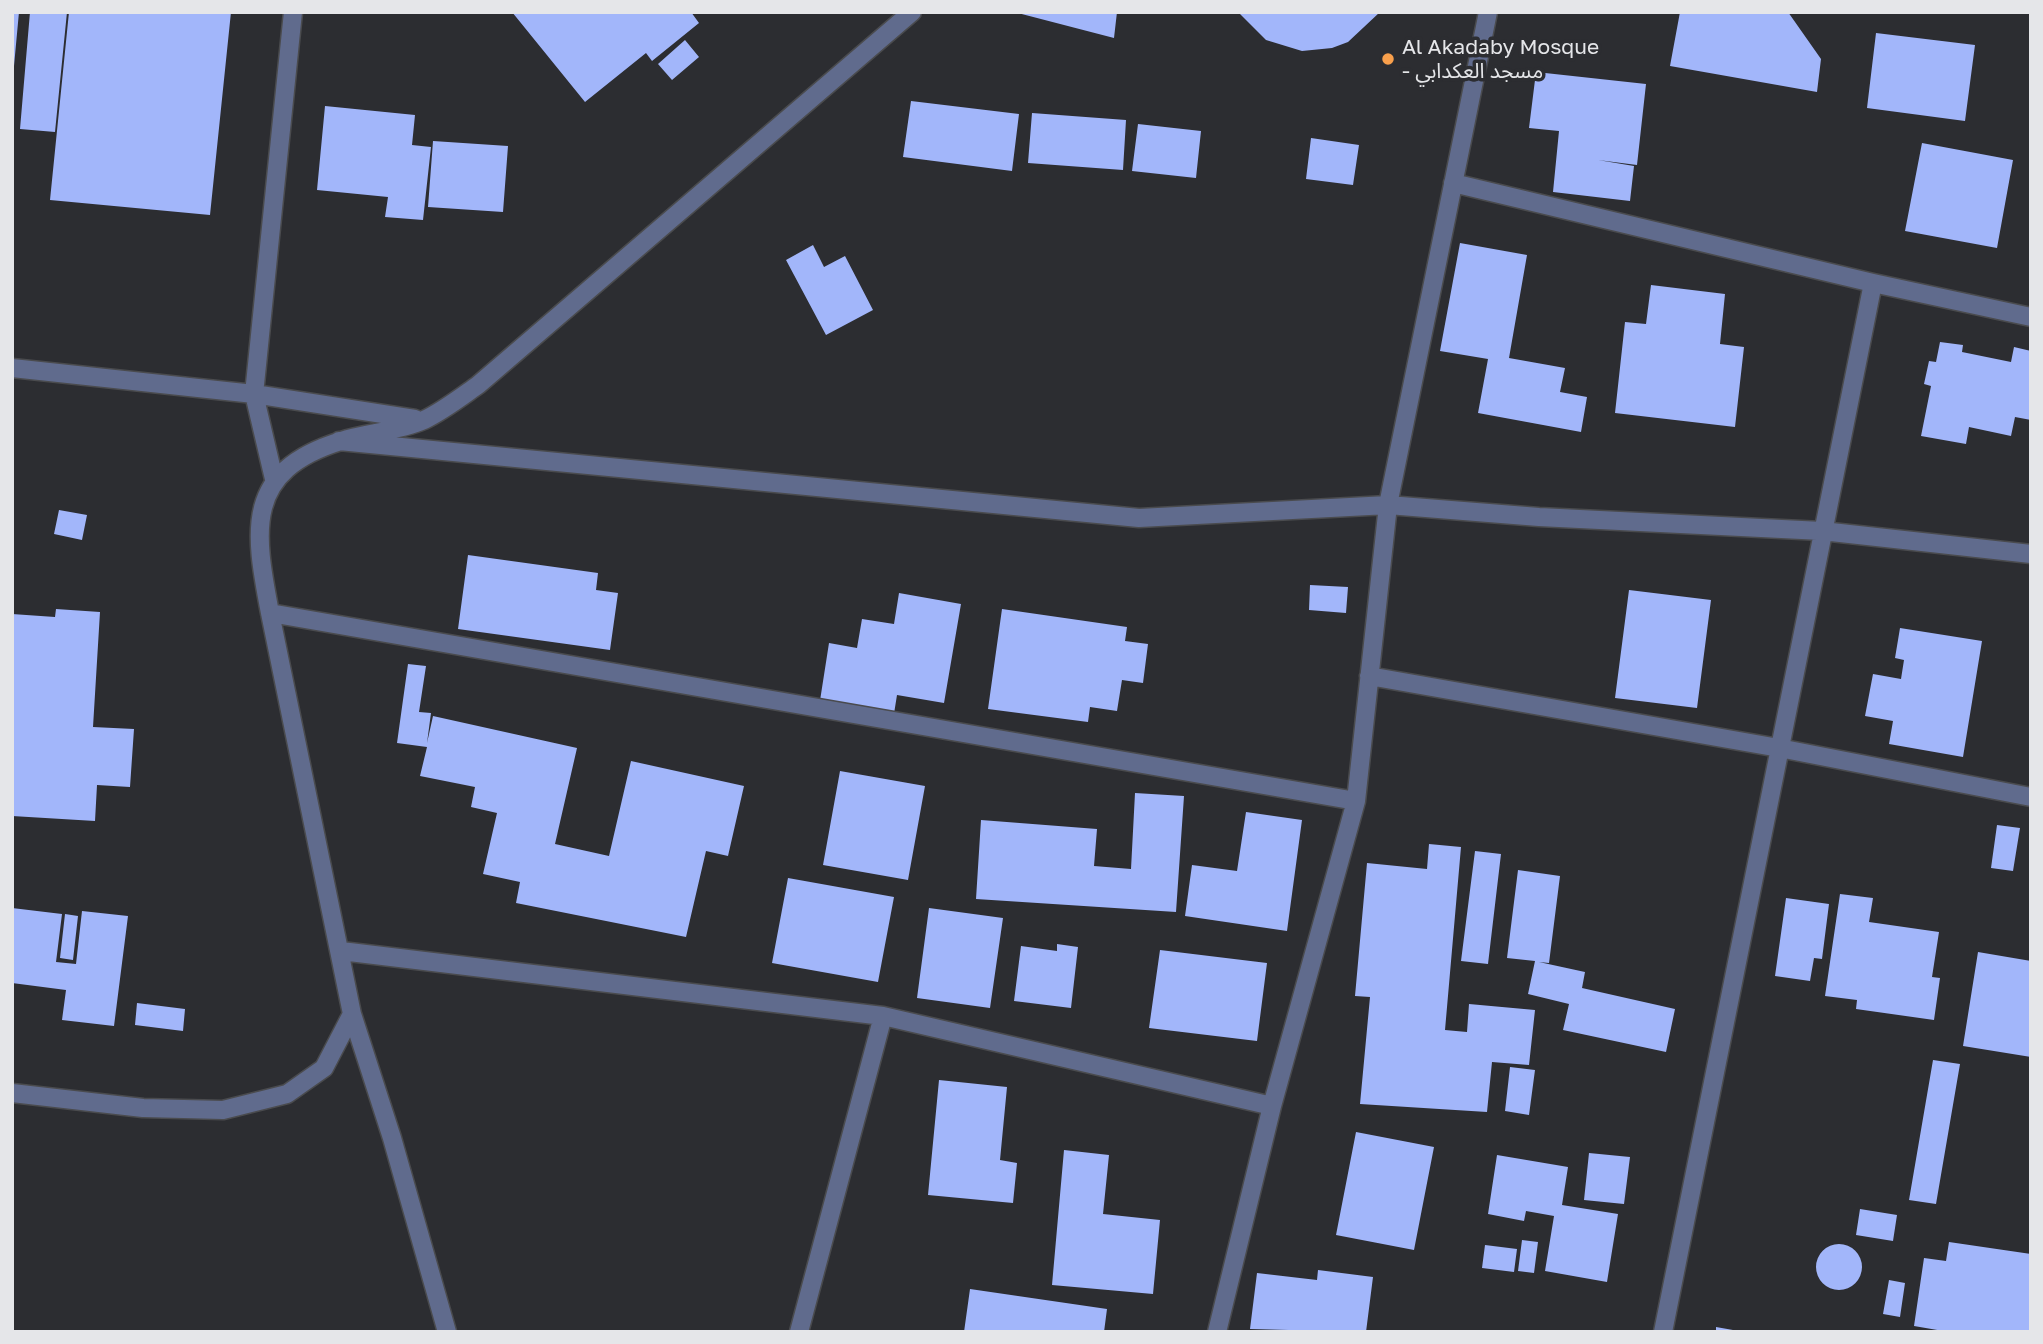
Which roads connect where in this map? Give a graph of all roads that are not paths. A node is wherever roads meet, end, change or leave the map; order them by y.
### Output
1 (293, 12) edge
2 (912, 12) edge
3 (1488, 12) edge
4 (1453, 183) junction
5 (1873, 283) junction
6 (2031, 317) edge
7 (12, 368) edge
8 (254, 394) junction
9 (423, 420) junction
10 (339, 441) junction
11 (274, 479) junction
12 (1388, 505) junction
13 (1822, 531) junction
14 (2031, 554) edge
15 (270, 613) junction
16 (1369, 676) junction
17 (1779, 748) junction
18 (2031, 797) edge
19 (1356, 801) junction
20 (341, 951) junction
21 (352, 1014) junction
22 (883, 1016) junction
23 (12, 1093) edge
24 (1272, 1106) junction
25 (447, 1332) edge
26 (799, 1332) edge
27 (1217, 1332) edge
28 (1663, 1332) edge

1 - 8 street
2 - 9 street
3 - 4 street
4 - 5 street
4 - 12 street
5 - 6 street
5 - 13 street
7 - 8 street
8 - 9 street
8 - 11 street
9 - 10 street
10 - 11 street
10 - 12 street
11 - 15 street
12 - 13 street
12 - 16 street
13 - 14 street
13 - 17 street
15 - 19 street
15 - 20 street
16 - 17 street
16 - 19 street
17 - 18 street
17 - 28 street
19 - 24 street
20 - 21 street
20 - 22 street
21 - 23 street
21 - 25 street
22 - 24 street
22 - 26 street
24 - 27 street

